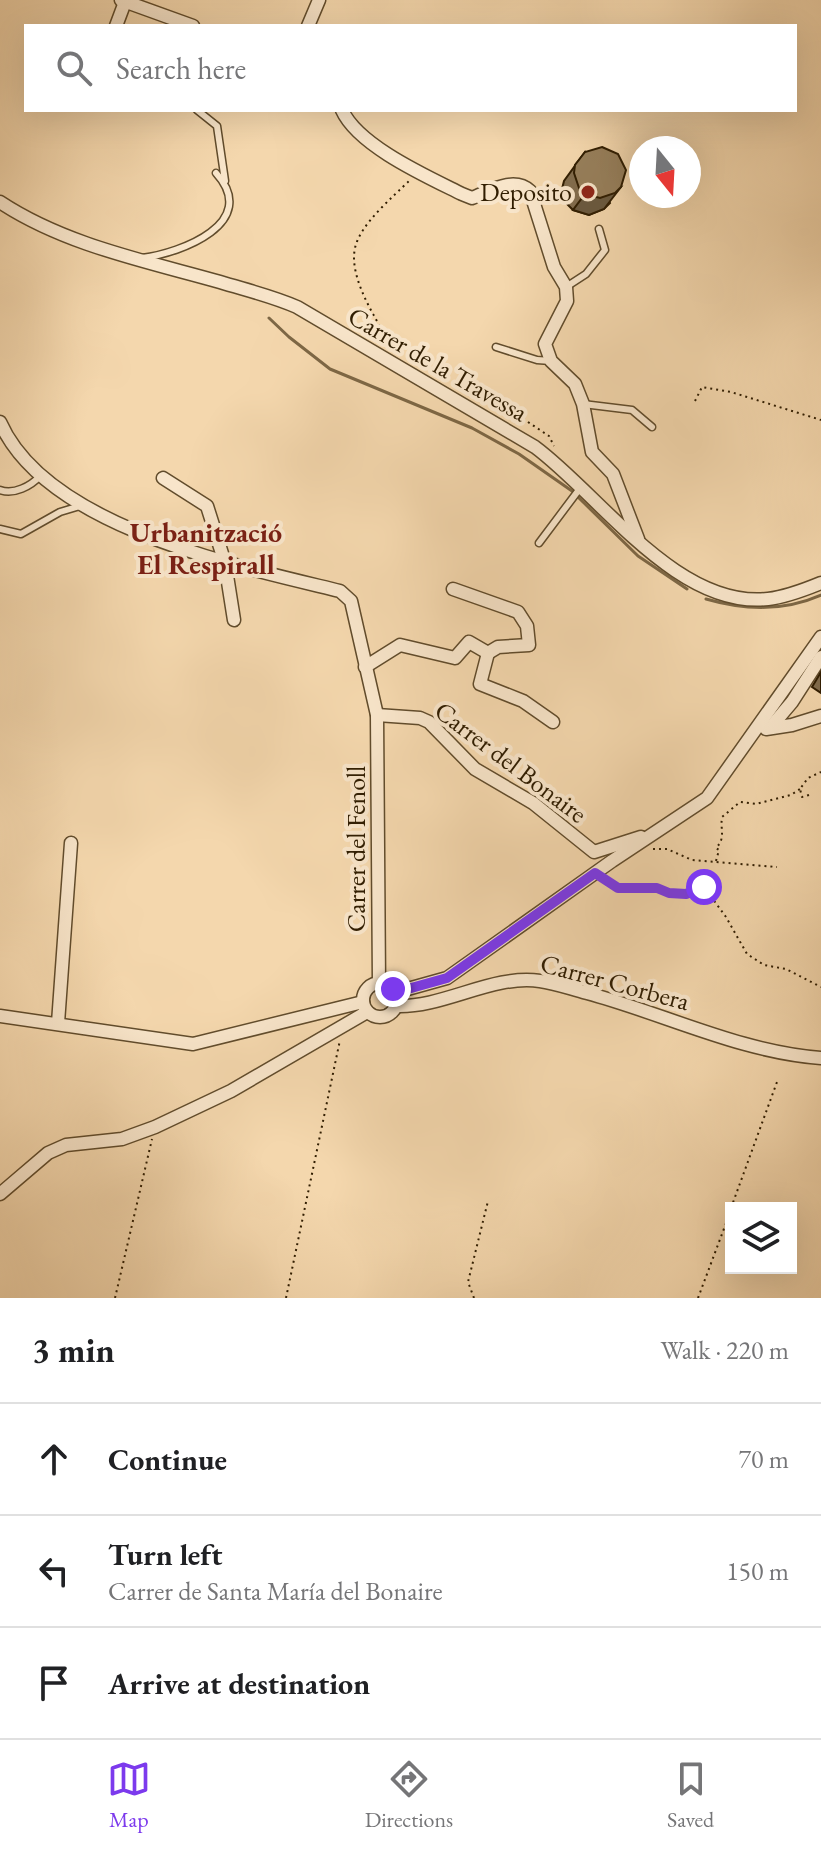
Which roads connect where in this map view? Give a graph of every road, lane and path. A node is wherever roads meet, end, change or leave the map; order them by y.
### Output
1 (319, 0) edge
2 (123, 1) edge
3 (117, 24) edge
4 (187, 24) edge
5 (309, 24) edge
6 (200, 112) edge
7 (343, 112) edge
8 (419, 172) junction
9 (216, 173) dead end
10 (225, 184) junction
11 (0, 202) edge
12 (599, 229) dead end
13 (139, 258) junction
14 (566, 287) junction
15 (496, 347) dead end
16 (551, 361) junction
17 (407, 374) junction
18 (695, 401) dead end
19 (583, 404) junction
20 (513, 412) dead end
21 (821, 420) edge
22 (0, 422) edge
23 (652, 427) dead end
24 (551, 459) junction
25 (40, 476) junction
26 (163, 478) dead end
27 (581, 487) junction
28 (0, 490) edge
29 (80, 506) junction
30 (0, 529) edge
31 (639, 542) junction
32 (539, 543) dead end
33 (225, 563) junction
34 (821, 583) edge
35 (453, 589) dead end
36 (234, 620) dead end
37 (821, 637) edge
38 (488, 653) junction
39 (821, 657) edge
40 (365, 667) junction
41 (788, 697) junction
42 (377, 715) junction
43 (815, 718) edge
44 (553, 722) dead end
45 (770, 728) junction
46 (756, 731) junction
47 (821, 772) edge
48 (800, 789) junction
49 (809, 795) dead end
50 (656, 833) junction
51 (71, 843) dead end
52 (636, 845) junction
53 (716, 861) junction
54 (777, 867) dead end
55 (595, 873) junction
56 (379, 983) junction
57 (821, 987) edge
58 (393, 989) junction
59 (396, 1006) junction
60 (365, 1007) junction
61 (0, 1016) edge
62 (58, 1023) junction
63 (341, 1027) junction
64 (821, 1058) edge
65 (777, 1082) dead end
66 (155, 1127) junction
67 (0, 1194) edge
68 (488, 1201) dead end
69 (733, 1202) edge
70 (725, 1224) edge
71 (115, 1298) edge
72 (286, 1298) edge
73 (474, 1298) edge
74 (698, 1298) edge

1 - 5 street
2 - 3 street
2 - 4 street
6 - 10 lane
7 - 8 street
8 - 14 street
8 - 17 path
9 - 10 lane
10 - 13 lane
11 - 13 street, Carrer de la Travessa
12 - 14 lane
13 - 17 street, Carrer de la Travessa
14 - 16 street
15 - 16 lane
16 - 19 street
17 - 24 street, Carrer de la Travessa
18 - 21 path
19 - 23 lane
19 - 31 street
20 - 24 path
22 - 25 street
24 - 27 street, Carrer de la Travessa
25 - 28 lane
25 - 29 street
26 - 33 street
27 - 31 street, Carrer de la Travessa
27 - 32 lane
29 - 30 lane
29 - 33 street
31 - 34 street, Carrer de la Travessa
33 - 36 street
33 - 40 street
35 - 38 street
37 - 41 street
38 - 40 street
38 - 44 street
39 - 41 street
40 - 42 street
41 - 43 street
41 - 45 street
41 - 46 street
42 - 50 street, Carrer del Bonaire
42 - 56 street, Carrer del Fenoll
43 - 45 street
45 - 46 street
46 - 50 street
47 - 48 path
48 - 49 path
48 - 53 path
50 - 52 street
51 - 62 street
52 - 53 path
52 - 55 street
53 - 54 path
55 - 57 path
55 - 58 street
56 - 58 street
56 - 60 street
58 - 59 street
59 - 60 street
59 - 64 street, Carrer Corbera
60 - 62 street
60 - 63 street
61 - 62 street
63 - 66 street
63 - 72 path
65 - 69 path
66 - 67 street
66 - 71 path
68 - 73 path
70 - 74 path

